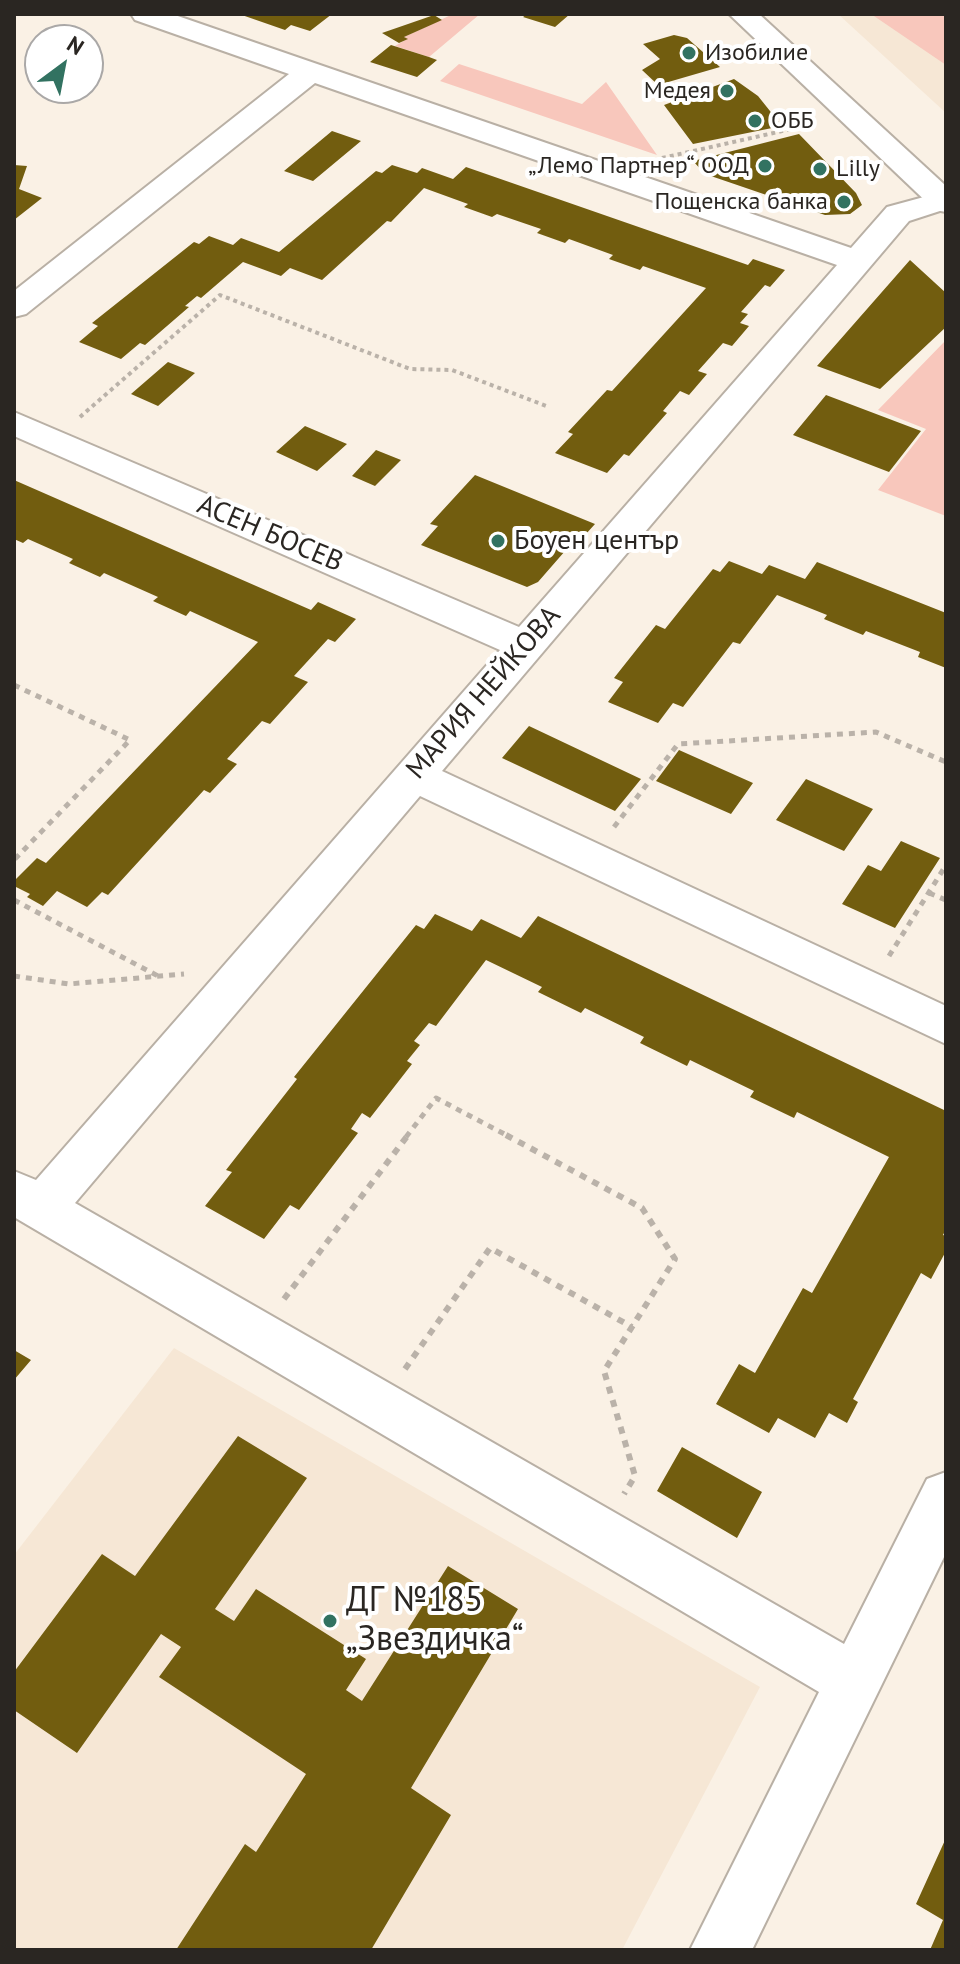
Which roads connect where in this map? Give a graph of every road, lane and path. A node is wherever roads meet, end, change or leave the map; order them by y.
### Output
1 (145, 14) edge
2 (743, 14) edge
3 (311, 71) junction
4 (809, 125) dead end
5 (654, 160) dead end
6 (944, 201) edge
7 (857, 261) junction
8 (14, 307) edge
9 (549, 407) dead end
10 (14, 423) edge
11 (53, 440) junction
12 (525, 645) junction
13 (14, 685) edge
14 (946, 762) edge
15 (413, 775) junction
16 (590, 858) junction
17 (14, 860) edge
18 (946, 865) edge
19 (929, 893) junction
20 (14, 900) edge
21 (946, 900) edge
22 (245, 970) junction
23 (14, 976) edge
24 (158, 976) junction
25 (868, 990) junction
26 (946, 1026) edge
27 (27, 1200) edge
28 (632, 1327) junction
29 (257, 1334) junction
30 (379, 1405) junction
31 (946, 1497) edge
32 (600, 1533) junction
33 (854, 1681) junction
34 (720, 1950) edge

1 - 3 street
2 - 6 street
3 - 7 street
3 - 8 street
4 - 5 path
6 - 7 street, МАРИЯ НЕЙКОВА
7 - 12 street, МАРИЯ НЕЙКОВА
9 - 11 path
10 - 11 street, АСЕН БОСЕВ
11 - 12 street, АСЕН БОСЕВ
12 - 15 street, МАРИЯ НЕЙКОВА
13 - 17 path
14 - 16 path
15 - 16 street
15 - 22 street, МАРИЯ НЕЙКОВА
16 - 25 street
18 - 19 path
19 - 21 path
19 - 25 path
20 - 24 path
22 - 24 path
22 - 27 street, МАРИЯ НЕЙКОВА
23 - 24 path
25 - 26 street
27 - 29 street
28 - 29 path
28 - 30 path
28 - 32 path
29 - 30 street
30 - 32 street
31 - 33 street
32 - 33 street
33 - 34 street

